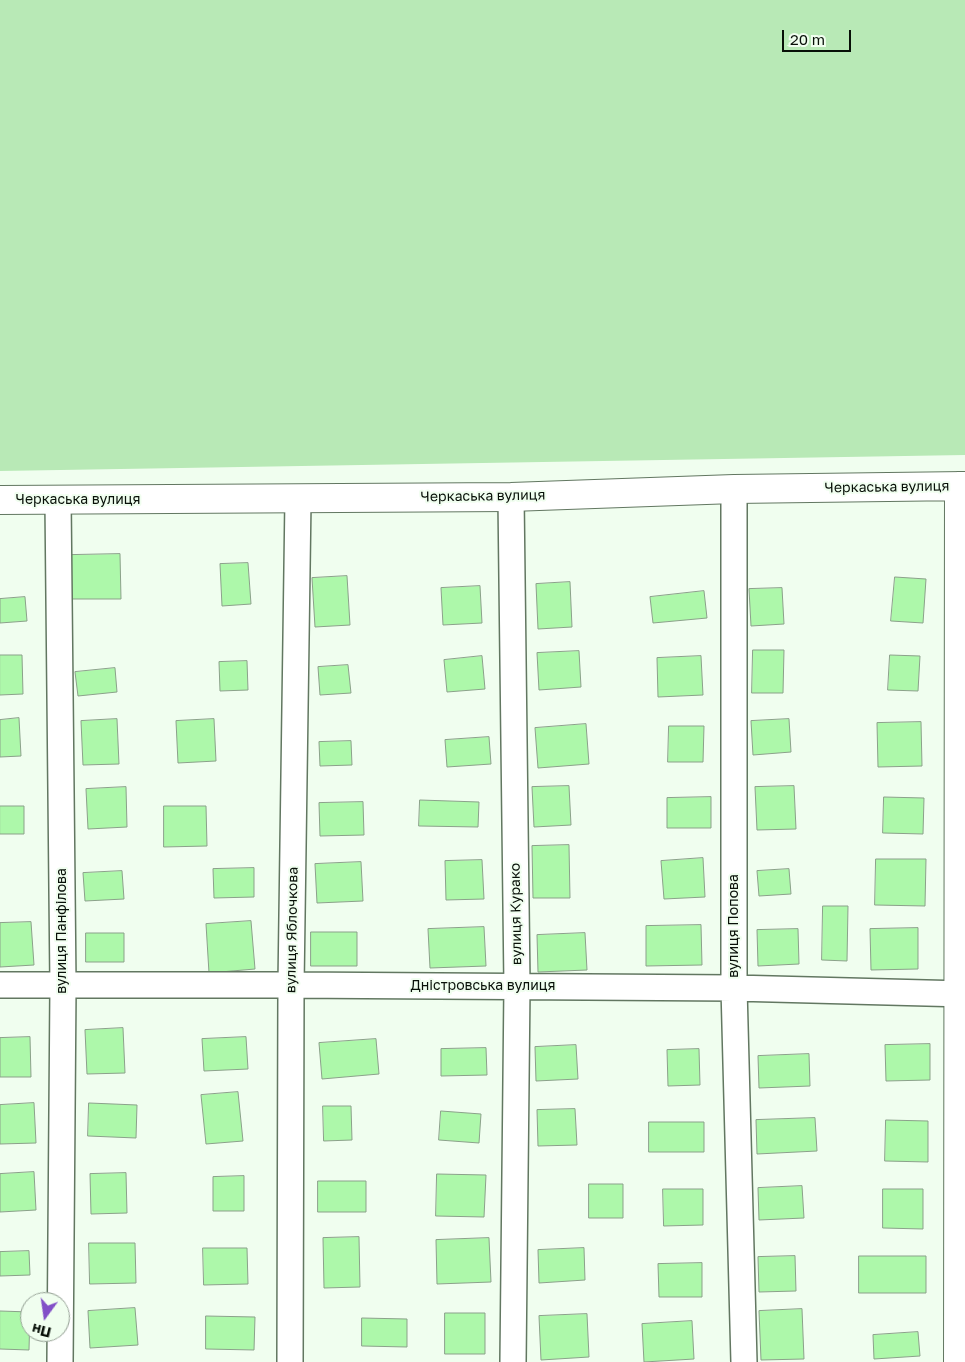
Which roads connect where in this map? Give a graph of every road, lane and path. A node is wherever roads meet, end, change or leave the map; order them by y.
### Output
1 (962, 486) edge
2 (734, 489) junction
3 (511, 497) junction
4 (298, 499) junction
5 (0, 500) edge
6 (58, 500) junction
7 (0, 985) edge
8 (291, 985) junction
9 (63, 986) junction
10 (516, 986) junction
11 (734, 988) junction
12 (962, 994) edge
13 (60, 1362) edge
14 (290, 1362) edge
15 (513, 1362) edge
16 (744, 1362) edge
17 (958, 1362) edge

1 - 2 street, Черкаська вулиця
1 - 12 street
2 - 3 street, Черкаська вулиця
2 - 11 street, вулиця Попова
3 - 4 street, Черкаська вулиця
3 - 10 street, вулиця Курако
4 - 6 street, Черкаська вулиця
4 - 8 street, вулиця Яблочкова
5 - 6 street, Черкаська вулиця
6 - 9 street, вулиця Панфілова
7 - 9 street, Дністровська вулиця
8 - 9 street, Дністровська вулиця
8 - 10 street, Дністровська вулиця
8 - 14 street, вулиця Яблочкова
9 - 13 street, вулиця Панфілова
10 - 11 street, Дністровська вулиця
10 - 15 street, вулиця Курако
11 - 12 street, Дністровська вулиця
11 - 16 street, вулиця Попова
12 - 17 street

